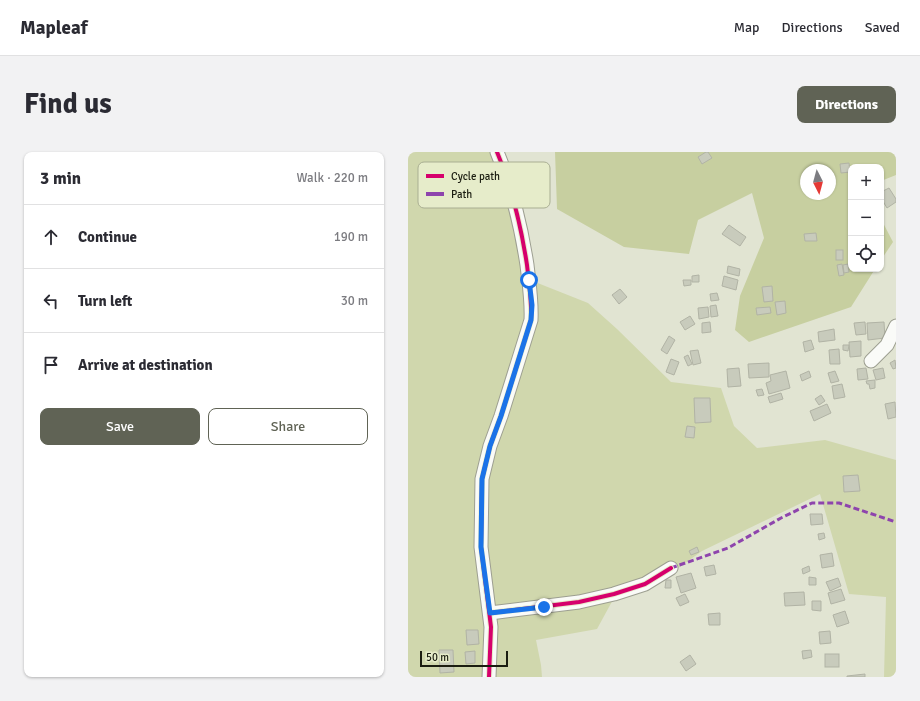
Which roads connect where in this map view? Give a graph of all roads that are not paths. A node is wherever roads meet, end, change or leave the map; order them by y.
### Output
1 (497, 152) edge
2 (501, 162) edge
3 (516, 208) edge
4 (896, 326) edge
5 (871, 361) dead end
6 (671, 568) dead end
7 (490, 613) junction
8 (489, 677) edge

1 - 2 street
3 - 7 street
4 - 5 street
6 - 7 street
7 - 8 street

